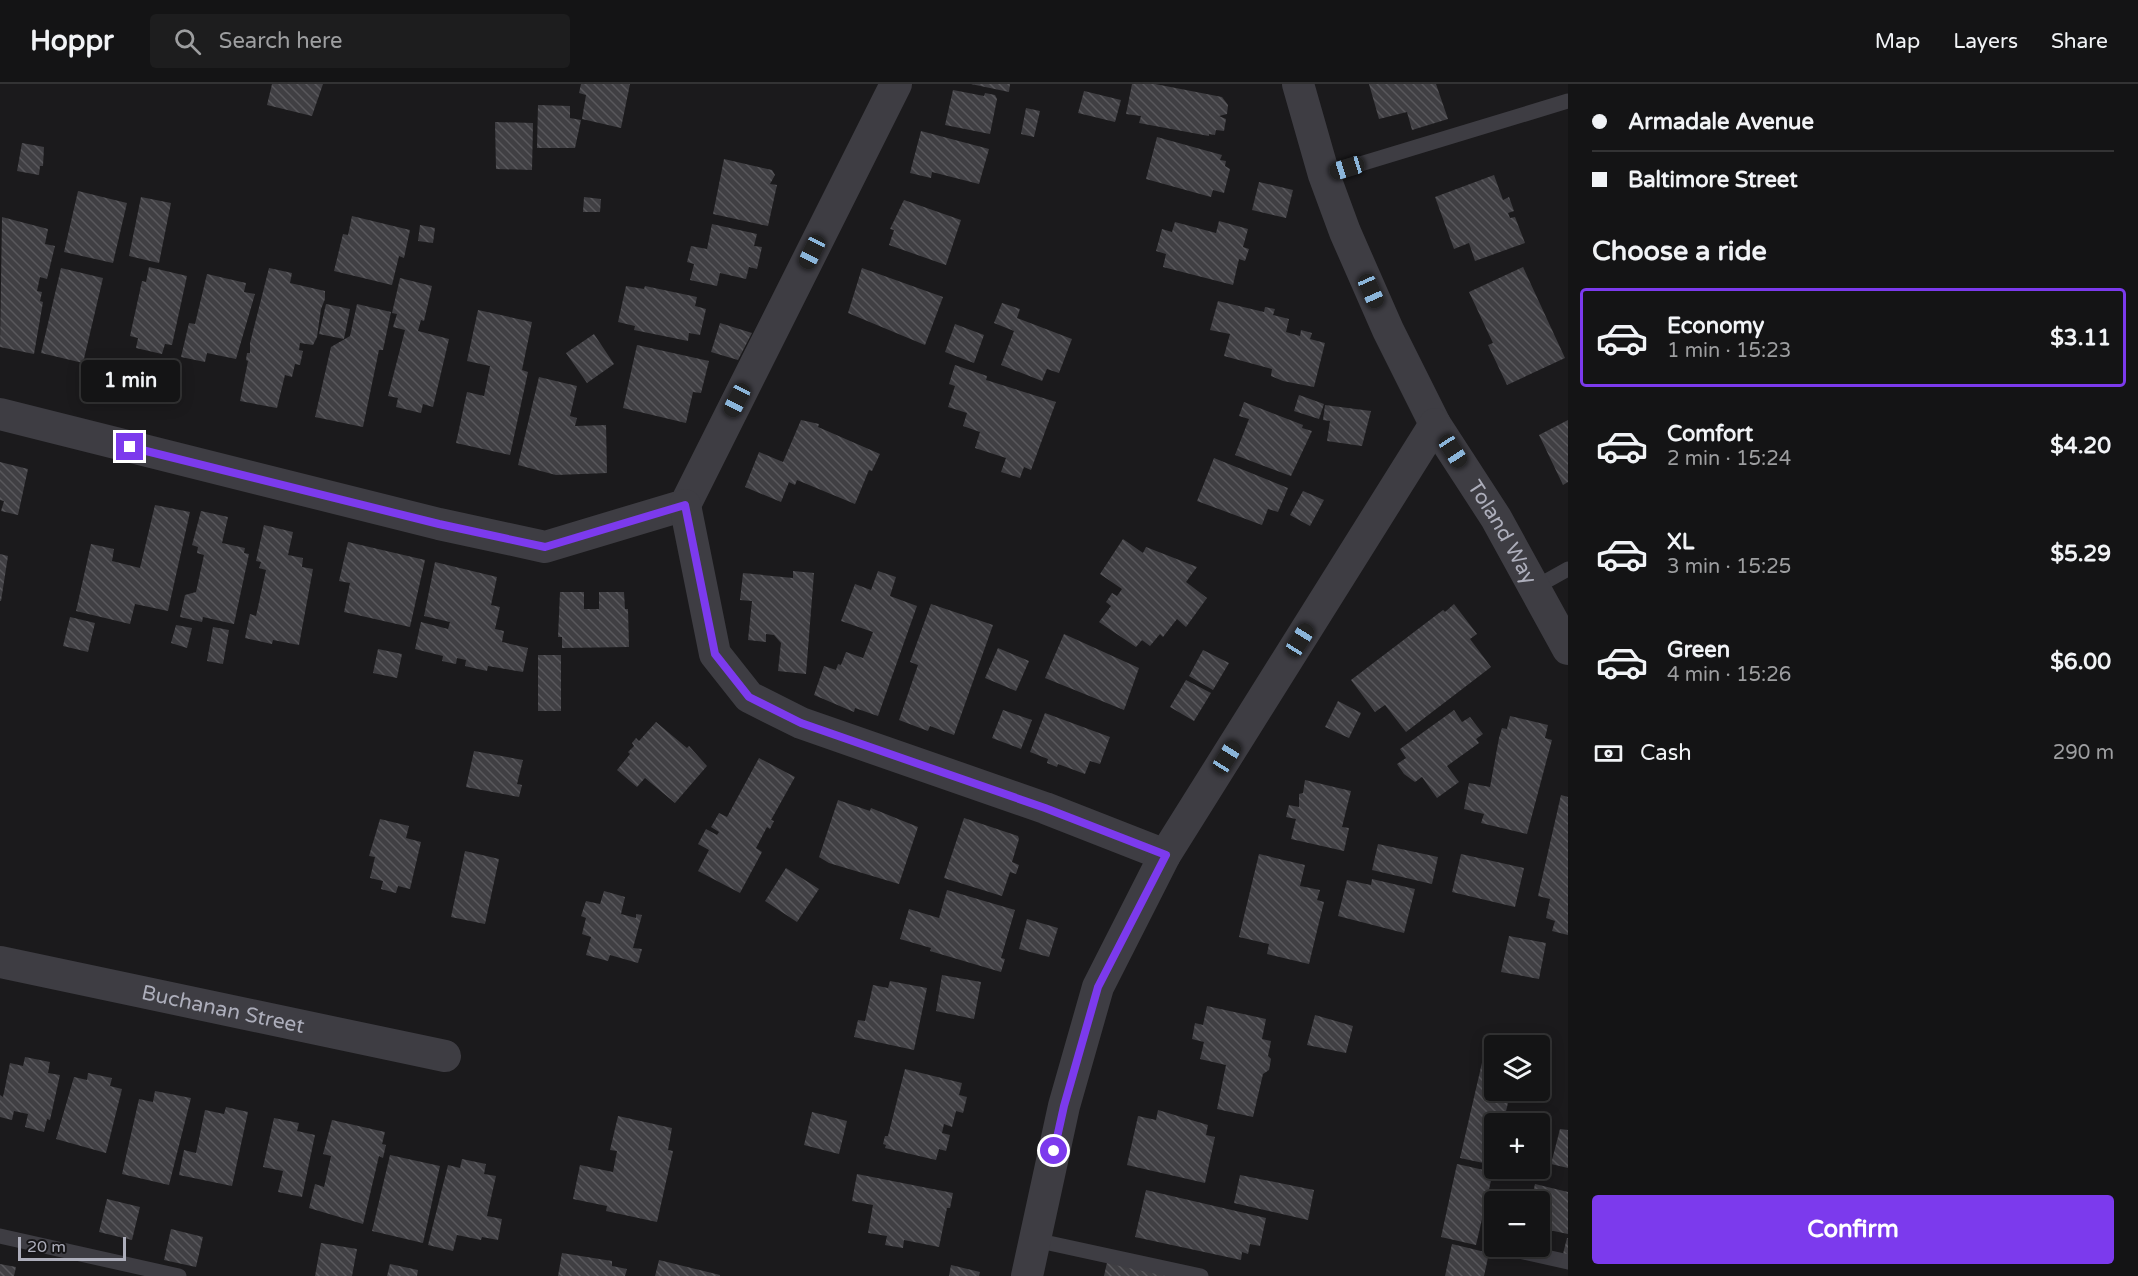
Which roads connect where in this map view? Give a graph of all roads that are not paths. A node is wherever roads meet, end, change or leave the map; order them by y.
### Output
1 (896, 84) edge
2 (1298, 84) edge
3 (1568, 101) edge
4 (1324, 175) junction
5 (0, 414) edge
6 (1436, 424) junction
7 (685, 505) junction
8 (1568, 569) edge
9 (1534, 588) junction
10 (1560, 615) edge
11 (1568, 649) edge
12 (1166, 855) junction
13 (0, 962) edge
14 (445, 1056) dead end
15 (0, 1236) edge
16 (1035, 1240) junction
17 (1546, 1257) edge
18 (1568, 1262) edge
19 (179, 1276) edge
20 (1027, 1276) edge
21 (1201, 1276) edge

1 - 7 street
2 - 4 street, Toland Way
3 - 4 lane
4 - 6 street, Toland Way
5 - 7 street
6 - 9 street, Toland Way
6 - 12 street
7 - 12 street
8 - 9 lane
9 - 10 street, Toland Way
10 - 11 street, Toland Way
12 - 16 street
13 - 14 street, Buchanan Street
15 - 19 lane
16 - 20 street
16 - 21 lane
17 - 18 lane

